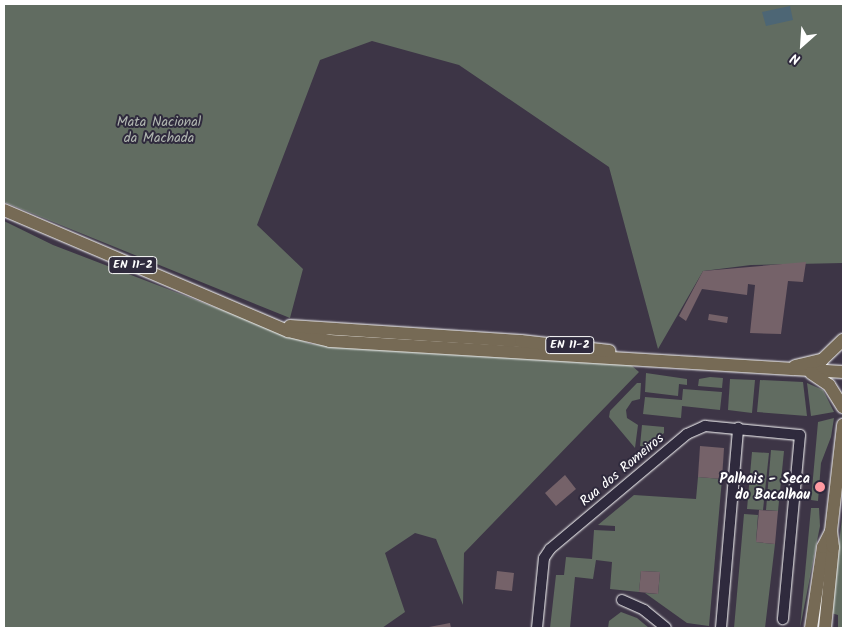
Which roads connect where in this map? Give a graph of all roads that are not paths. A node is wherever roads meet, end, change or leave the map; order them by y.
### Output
1 (4, 210) edge
2 (843, 340) edge
3 (810, 368) junction
4 (843, 371) edge
5 (843, 408) edge
6 (843, 426) edge
7 (738, 428) junction
8 (831, 531) junction
9 (622, 600) dead end
10 (782, 619) dead end
11 (537, 628) edge
12 (666, 628) edge
13 (721, 628) edge
14 (812, 628) edge
15 (825, 628) edge

1 - 3 main road, EN 11-2
2 - 3 main road
3 - 4 main road
3 - 5 main road
6 - 8 main road
7 - 10 street, Rua dos Romeiros
7 - 11 street, Rua dos Romeiros
7 - 13 street
8 - 14 main road
8 - 15 main road
9 - 12 street

